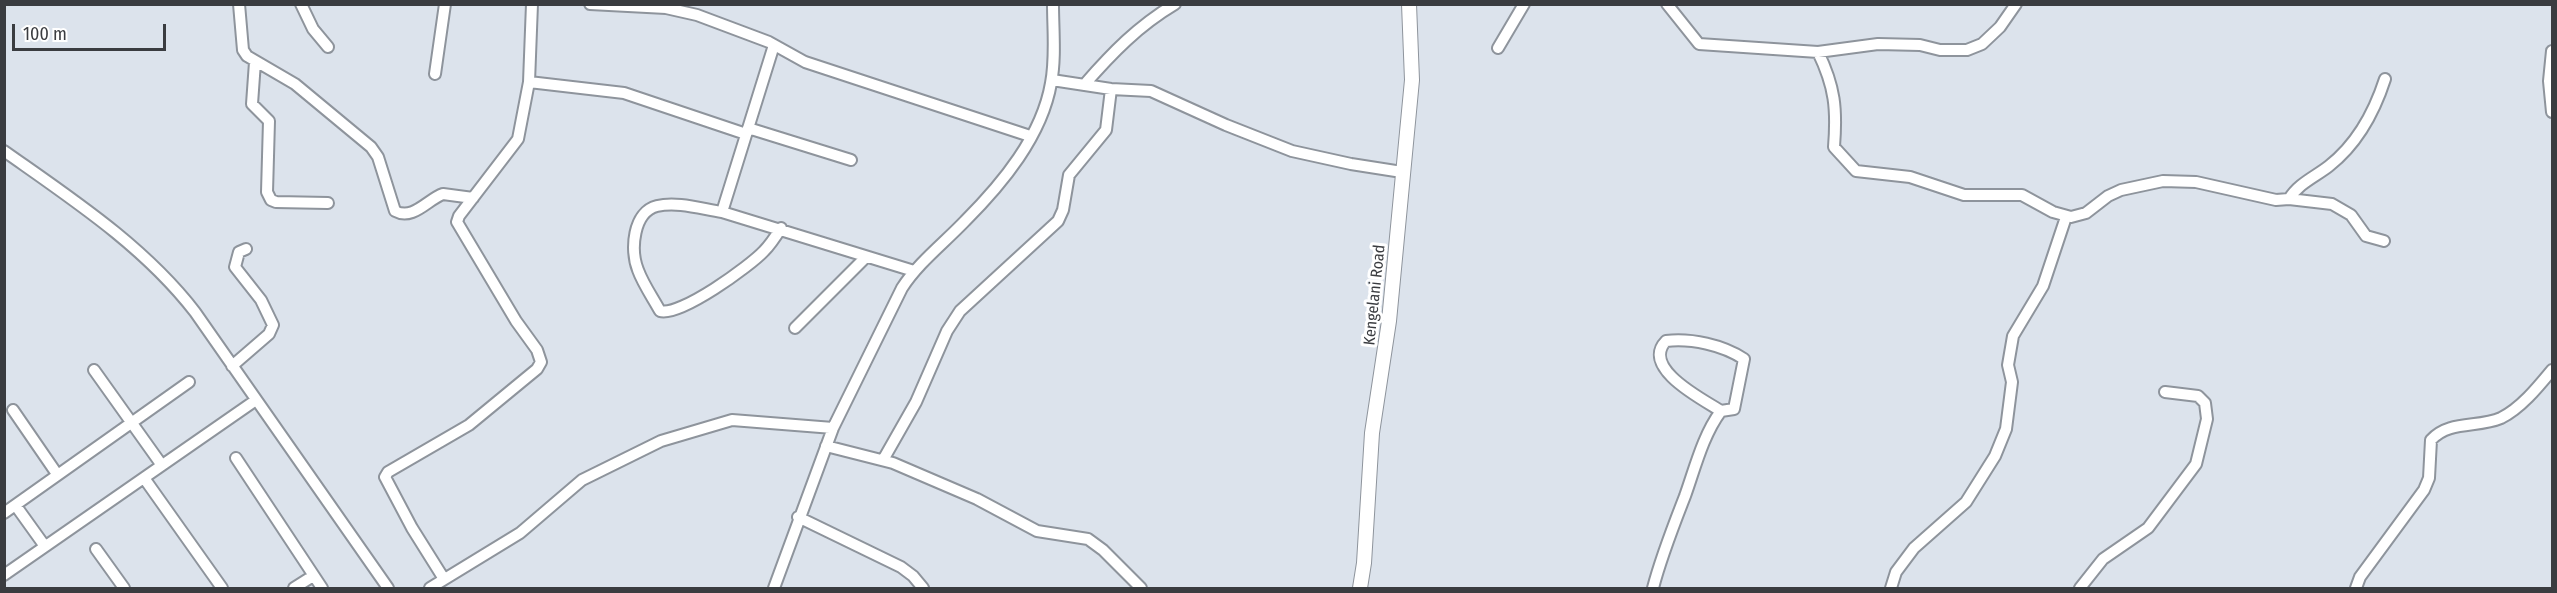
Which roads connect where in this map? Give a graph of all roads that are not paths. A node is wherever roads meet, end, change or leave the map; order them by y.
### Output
1 (239, 4) edge
2 (301, 4) edge
3 (445, 4) edge
4 (532, 4) edge
5 (1053, 4) edge
6 (1175, 4) edge
7 (1409, 4) edge
8 (1524, 4) edge
9 (1667, 4) edge
10 (2016, 4) edge
11 (594, 5) edge
12 (667, 6) edge
13 (774, 45) junction
14 (328, 47) dead end
15 (1498, 48) dead end
16 (2553, 51) edge
17 (1818, 52) junction
18 (255, 62) junction
19 (435, 74) dead end
20 (2385, 79) dead end
21 (1052, 80) junction
22 (529, 82) junction
23 (1084, 85) junction
24 (1111, 89) junction
25 (2553, 112) edge
26 (747, 131) junction
27 (1030, 136) junction
28 (4, 152) edge
29 (851, 160) dead end
30 (1402, 172) junction
31 (473, 198) junction
32 (2289, 199) junction
33 (328, 203) dead end
34 (722, 212) junction
35 (2066, 217) junction
36 (781, 228) junction
37 (2384, 241) dead end
38 (246, 249) dead end
39 (866, 257) junction
40 (914, 271) junction
41 (795, 328) dead end
42 (232, 366) junction
43 (94, 370) dead end
44 (2553, 370) edge
45 (189, 382) dead end
46 (2165, 392) dead end
47 (256, 399) junction
48 (13, 410) dead end
49 (1721, 411) junction
50 (131, 422) junction
51 (833, 428) junction
52 (826, 446) junction
53 (236, 458) dead end
54 (883, 460) junction
55 (161, 464) junction
56 (57, 474) junction
57 (144, 478) junction
58 (16, 506) junction
59 (4, 513) edge
60 (798, 517) junction
61 (44, 545) junction
62 (96, 549) dead end
63 (4, 574) edge
64 (313, 576) junction
65 (444, 579) junction
66 (124, 588) edge
67 (222, 588) edge
68 (294, 588) edge
69 (322, 588) edge
70 (388, 588) edge
71 (430, 588) edge
72 (774, 588) edge
73 (922, 588) edge
74 (1141, 588) edge
75 (1360, 588) edge
76 (1653, 588) edge
77 (1891, 588) edge
78 (2080, 588) edge
79 (2356, 588) edge

1 - 18 street
2 - 14 street
3 - 19 street
4 - 22 street
5 - 21 street
6 - 23 street
7 - 30 main road, Kengelani Road
8 - 15 street
9 - 17 street
10 - 17 street
11 - 12 street
12 - 13 street
13 - 26 street
13 - 27 street
16 - 25 street
17 - 35 street
18 - 31 street
18 - 33 street
20 - 32 street
21 - 23 street
21 - 27 street
22 - 26 street
22 - 31 street
23 - 24 street
24 - 30 street
24 - 54 street
26 - 29 street
26 - 34 street
27 - 40 street
28 - 42 street
30 - 75 main road, Kengelani Road
31 - 65 street
32 - 35 street
32 - 37 street
34 - 36 street
34 - 36 street
35 - 77 street
36 - 39 street
38 - 42 street
39 - 40 street
39 - 41 street
40 - 51 street
42 - 47 street
43 - 50 street
44 - 79 street
45 - 50 street
46 - 78 street
47 - 55 street
47 - 70 street
48 - 56 street
49 - 49 street
49 - 76 street
50 - 55 street
50 - 56 street
51 - 52 street
51 - 65 street
52 - 54 street
52 - 60 street
53 - 64 street
54 - 74 street
55 - 57 street
56 - 58 street
57 - 61 street
57 - 67 street
58 - 59 street
58 - 61 street
60 - 72 street
60 - 73 street
61 - 63 street
62 - 66 street
64 - 68 street
64 - 69 street
65 - 71 street

